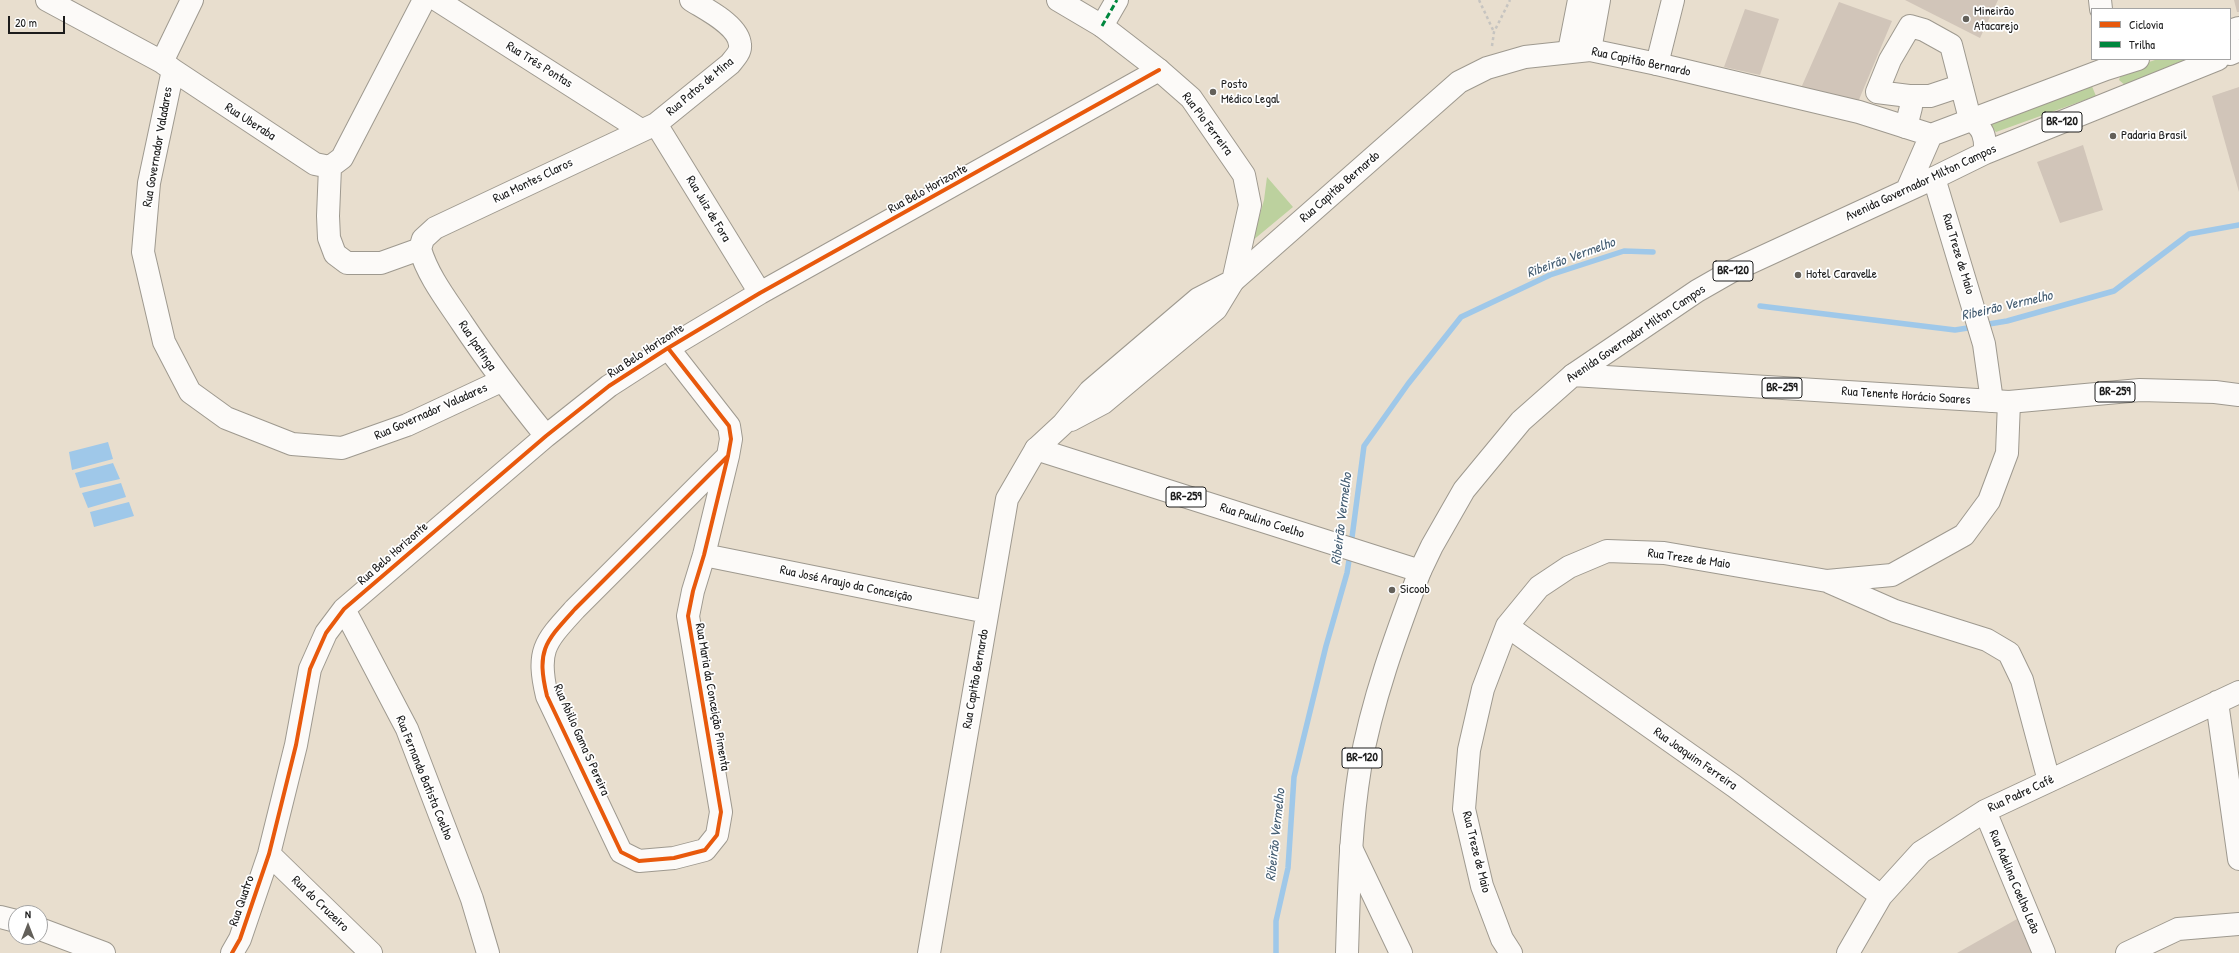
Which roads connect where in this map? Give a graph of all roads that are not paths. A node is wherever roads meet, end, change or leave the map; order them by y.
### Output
1 (47, 0) edge
2 (192, 0) edge
3 (424, 0) edge
4 (437, 0) edge
5 (691, 0) edge
6 (1058, 0) edge
7 (1117, 0) edge
8 (1578, 0) edge
9 (1599, 0) edge
10 (1673, 0) edge
11 (1102, 26) junction
12 (1590, 50) junction
13 (1569, 51) junction
14 (2132, 60) edge
15 (2216, 60) edge
16 (1657, 64) junction
17 (2106, 64) edge
18 (168, 66) junction
19 (1159, 70) junction
20 (1960, 86) junction
21 (1909, 96) junction
22 (2114, 101) junction
23 (1970, 119) junction
24 (648, 127) junction
25 (1906, 127) junction
26 (1931, 135) junction
27 (1985, 153) junction
28 (330, 167) junction
29 (1934, 178) junction
30 (1907, 190) junction
31 (420, 249) junction
32 (1233, 281) junction
33 (760, 293) junction
34 (668, 348) junction
35 (1573, 375) junction
36 (501, 381) junction
37 (2239, 395) edge
38 (2001, 402) junction
39 (546, 436) junction
40 (1036, 449) junction
41 (728, 456) junction
42 (704, 555) junction
43 (1420, 571) junction
44 (1827, 581) junction
45 (344, 609) junction
46 (987, 612) junction
47 (1507, 626) junction
48 (2239, 692) edge
49 (2217, 702) junction
50 (2049, 781) junction
51 (1984, 811) junction
52 (717, 835) joint
53 (1351, 848) junction
54 (269, 854) junction
55 (2239, 859) edge
56 (1881, 896) junction
57 (2239, 924) edge
58 (48, 932) edge
59 (104, 953) edge
60 (232, 953) edge
61 (371, 953) edge
62 (488, 953) edge
63 (929, 953) edge
64 (1347, 953) edge
65 (1401, 953) edge
66 (1511, 953) edge
67 (1848, 953) edge
68 (2044, 953) edge
69 (2127, 953) edge

1 - 18 main road, Rua Uberaba
2 - 18 main road, Rua Governador Valadares
3 - 28 main road
4 - 24 main road, Rua Três Pontas
5 - 24 main road, Rua Patos de Mina
6 - 11 main road, Rua Pio Ferreira
7 - 11 main road
8 - 13 main road
9 - 12 main road
10 - 16 main road
11 - 19 main road, Rua Pio Ferreira
12 - 13 main road, Rua Capitão Bernardo
12 - 16 main road, Rua Capitão Bernardo
13 - 32 main road, Rua Capitão Bernardo
14 - 17 main road
15 - 22 main road, Avenida Governador Milton Campos / BR-120
16 - 25 main road, Rua Capitão Bernardo
17 - 22 main road
17 - 23 main road
18 - 28 main road, Rua Uberaba
18 - 36 main road, Rua Governador Valadares
19 - 32 main road, Rua Pio Ferreira
19 - 33 main road, Rua Belo Horizonte
20 - 21 main road
20 - 21 main road
20 - 23 main road
21 - 25 main road
22 - 27 main road, Avenida Governador Milton Campos / BR-120
23 - 26 main road
23 - 27 main road
24 - 31 main road, Rua Montes Claros
24 - 33 main road, Rua Juiz de Fora
25 - 26 main road, Rua Capitão Bernardo
26 - 30 main road
27 - 29 main road, Avenida Governador Milton Campos / BR-120
28 - 31 main road
29 - 30 main road, Avenida Governador Milton Campos / BR-120
29 - 38 main road, Rua Treze de Maio
30 - 35 main road, Avenida Governador Milton Campos / BR-120
31 - 36 main road, Rua Ipatinga
32 - 40 main road, Rua Capitão Bernardo
33 - 34 main road, Rua Belo Horizonte
34 - 39 main road, Rua Belo Horizonte
34 - 41 main road, Rua Maria da Conceição Pimenta
35 - 38 main road, Rua Tenente Horácio Soares / BR-259
35 - 43 main road, Avenida Governador Milton Campos / BR-120
36 - 39 main road, Rua Ipatinga
37 - 38 main road, Rua Tenente Horácio Soares / BR-259
38 - 44 main road, Rua Treze de Maio
39 - 45 main road, Rua Belo Horizonte
40 - 43 main road, Rua Paulino Coelho / BR-259
40 - 46 main road, Rua Capitão Bernardo
41 - 42 main road, Rua Maria da Conceição Pimenta
41 - 52 main road, Rua Abilio Gama S Pereira
42 - 46 main road, Rua José Araujo da Conceição
42 - 52 main road, Rua Maria da Conceição Pimenta
43 - 53 main road, Avenida Governador Milton Campos / BR-120
44 - 47 main road, Rua Treze de Maio
44 - 50 main road
45 - 54 main road, Rua Belo Horizonte
45 - 62 main road, Rua Fernando Batista Coelho
46 - 63 main road, Rua Capitão Bernardo
47 - 56 main road, Rua Joaquim Ferreira
47 - 66 main road, Rua Treze de Maio
48 - 49 main road, Rua Padre Café
49 - 50 main road, Rua Padre Café
49 - 55 main road
50 - 51 main road, Rua Padre Café
51 - 56 main road, Rua Padre Café
51 - 68 main road, Rua Adelina Coelho Leão
53 - 64 main road, Avenida Governador Milton Campos / BR-120
53 - 65 main road
54 - 60 main road, Rua Quatro
54 - 61 main road, Rua do Cruzeiro
56 - 67 main road, Rua Padre Café
57 - 69 main road
58 - 59 main road

